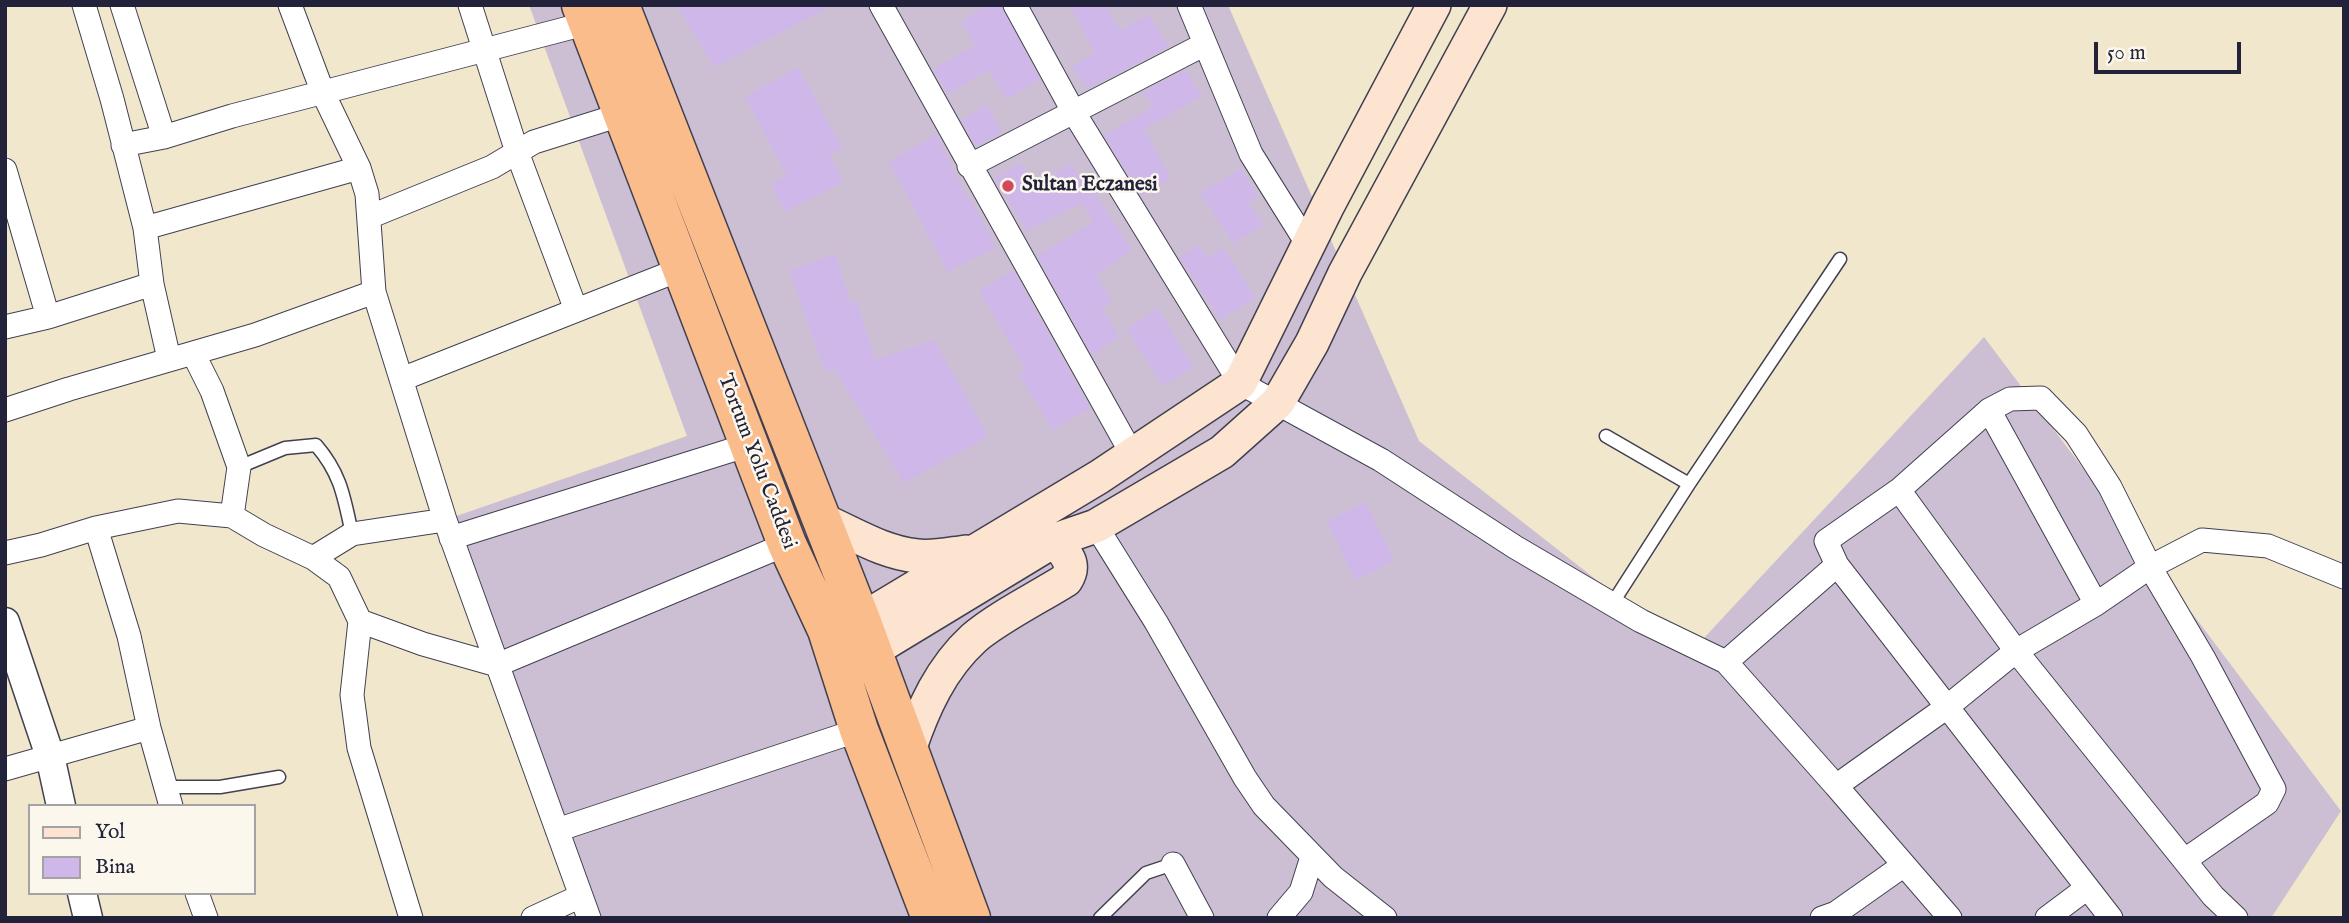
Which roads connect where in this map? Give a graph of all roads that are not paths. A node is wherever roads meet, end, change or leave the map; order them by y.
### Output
1 (84, 5) edge
2 (122, 5) edge
3 (290, 5) edge
4 (470, 5) edge
5 (881, 5) edge
6 (1189, 5) edge
7 (1434, 5) edge
8 (1490, 5) edge
9 (1022, 7) edge
10 (596, 11) edge
11 (1205, 44) junction
12 (483, 50) junction
13 (323, 93) junction
14 (1073, 111) junction
15 (623, 114) junction
16 (164, 137) junction
17 (123, 145) junction
18 (517, 152) junction
19 (970, 166) junction
20 (359, 168) junction
21 (5, 170) edge
22 (369, 216) junction
23 (145, 228) junction
24 (1308, 245) junction
25 (1840, 259) dead end
26 (681, 269) junction
27 (152, 284) junction
28 (374, 292) junction
29 (576, 310) junction
30 (48, 317) junction
31 (5, 327) edge
32 (193, 353) junction
33 (169, 359) junction
34 (402, 379) junction
35 (1241, 383) junction
36 (1278, 402) junction
37 (5, 410) edge
38 (1989, 410) junction
39 (1606, 436) dead end
40 (748, 445) junction
41 (1133, 456) junction
42 (239, 467) junction
43 (1689, 484) junction
44 (1899, 490) junction
45 (1086, 509) junction
46 (232, 516) junction
47 (820, 519) junction
48 (96, 528) junction
49 (448, 529) junction
50 (352, 534) junction
51 (1055, 540) junction
52 (787, 544) junction
53 (975, 551) junction
54 (5, 553) edge
55 (313, 558) junction
56 (1837, 565) junction
57 (2150, 567) junction
58 (2344, 577) edge
59 (1612, 604) junction
60 (2096, 604) junction
61 (360, 621) junction
62 (5, 622) edge
63 (849, 641) junction
64 (2016, 651) junction
65 (1726, 662) junction
66 (497, 665) junction
67 (1947, 707) junction
68 (149, 728) junction
69 (859, 730) junction
70 (909, 750) junction
71 (50, 755) junction
72 (5, 769) edge
73 (279, 776) dead end
74 (1836, 786) junction
75 (168, 796) edge
76 (61, 804) edge
77 (557, 830) junction
78 (1312, 857) junction
79 (2185, 860) junction
80 (1173, 864) joint
81 (1904, 865) junction
82 (2087, 888) junction
83 (82, 895) edge
84 (198, 895) edge
85 (585, 907) edge
86 (88, 918) edge
87 (206, 918) edge
88 (411, 918) edge
89 (533, 918) edge
90 (932, 918) edge
91 (971, 918) edge
92 (1100, 918) edge
93 (1202, 918) edge
94 (1279, 918) edge
95 (1385, 918) edge
96 (1822, 918) edge
97 (1950, 918) edge
98 (2047, 918) edge
99 (2111, 918) edge
100 (2236, 918) edge

1 - 17 street
2 - 16 street
3 - 13 street
4 - 12 street
5 - 19 street
6 - 11 street
7 - 24 main road
8 - 36 main road
9 - 14 street
10 - 12 street
10 - 15 highway, Tortum Yolu Caddesi
10 - 47 highway, Tortum Yolu Caddesi
11 - 14 street
11 - 24 street
12 - 13 street
12 - 18 street
13 - 16 street
13 - 20 street
14 - 19 street
14 - 35 street
15 - 18 street
15 - 26 highway, Tortum Yolu Caddesi
16 - 17 street
17 - 23 street
18 - 22 street
18 - 29 street
19 - 41 street
20 - 22 street
20 - 23 street
21 - 30 street
22 - 28 street
23 - 27 street
24 - 35 main road
25 - 43 lane
26 - 29 street
26 - 40 highway, Tortum Yolu Caddesi
27 - 30 street
27 - 33 street
28 - 32 street
28 - 34 street
29 - 34 street
30 - 31 street
32 - 33 street
32 - 42 street
33 - 37 street
34 - 49 street
35 - 36 street
35 - 41 main road
36 - 45 main road
36 - 59 street
38 - 44 street
38 - 57 street
38 - 60 street
39 - 43 lane
40 - 49 street
40 - 52 highway, Tortum Yolu Caddesi
41 - 45 main road
42 - 46 street
42 - 50 lane
43 - 59 lane
44 - 56 street
44 - 64 street
45 - 51 main road
45 - 53 main road
45 - 78 street
46 - 48 street
46 - 55 street
47 - 53 main road
47 - 63 highway, Tortum Yolu Caddesi
48 - 54 street
48 - 68 street
49 - 50 street
49 - 66 street
50 - 55 street
51 - 63 main road
51 - 70 main road
52 - 63 highway, Tortum Yolu Caddesi
52 - 66 street
53 - 63 main road
55 - 61 street
56 - 65 street
56 - 67 street
57 - 58 street
57 - 60 street
57 - 79 street
59 - 65 street
60 - 64 street
61 - 66 street
61 - 88 street
62 - 71 street
63 - 69 highway, Tortum Yolu Caddesi
63 - 70 highway, Tortum Yolu Caddesi
64 - 67 street
64 - 79 street
65 - 74 street
66 - 77 street
67 - 74 street
67 - 82 street
68 - 71 street
68 - 75 street
69 - 77 street
69 - 90 highway, Tortum Yolu Caddesi
70 - 91 highway, Tortum Yolu Caddesi
71 - 72 street
71 - 76 street
73 - 75 lane
74 - 81 street
77 - 85 street
78 - 94 street
78 - 95 street
79 - 100 street
80 - 92 lane
80 - 93 street
81 - 96 street
81 - 97 street
82 - 98 street
82 - 99 street
83 - 86 street
84 - 87 street
85 - 89 street

